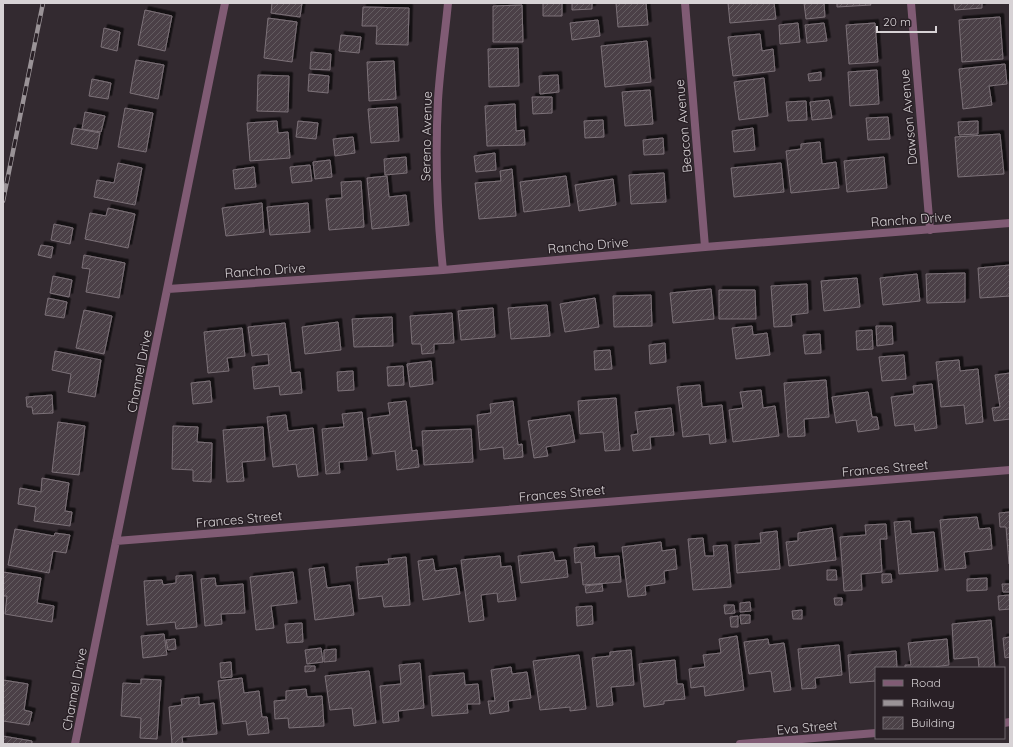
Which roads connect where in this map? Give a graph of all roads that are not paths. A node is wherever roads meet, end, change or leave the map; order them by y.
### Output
1 (226, 3) edge
2 (448, 3) edge
3 (685, 3) edge
4 (911, 3) edge
5 (1010, 223) edge
6 (930, 230) junction
7 (705, 247) junction
8 (443, 270) junction
9 (168, 289) junction
10 (1010, 470) edge
11 (116, 541) junction
12 (875, 733) edge
13 (75, 744) edge
14 (740, 744) edge

1 - 9 street, Channel Drive
2 - 8 street, Sereno Avenue
3 - 7 street, Beacon Avenue
4 - 6 street, Dawson Avenue
5 - 6 street, Rancho Drive
6 - 7 street, Rancho Drive
7 - 8 street, Rancho Drive
8 - 9 street, Rancho Drive
9 - 11 street, Channel Drive
10 - 11 street, Frances Street
11 - 13 street, Channel Drive
12 - 14 street, Eva Street

